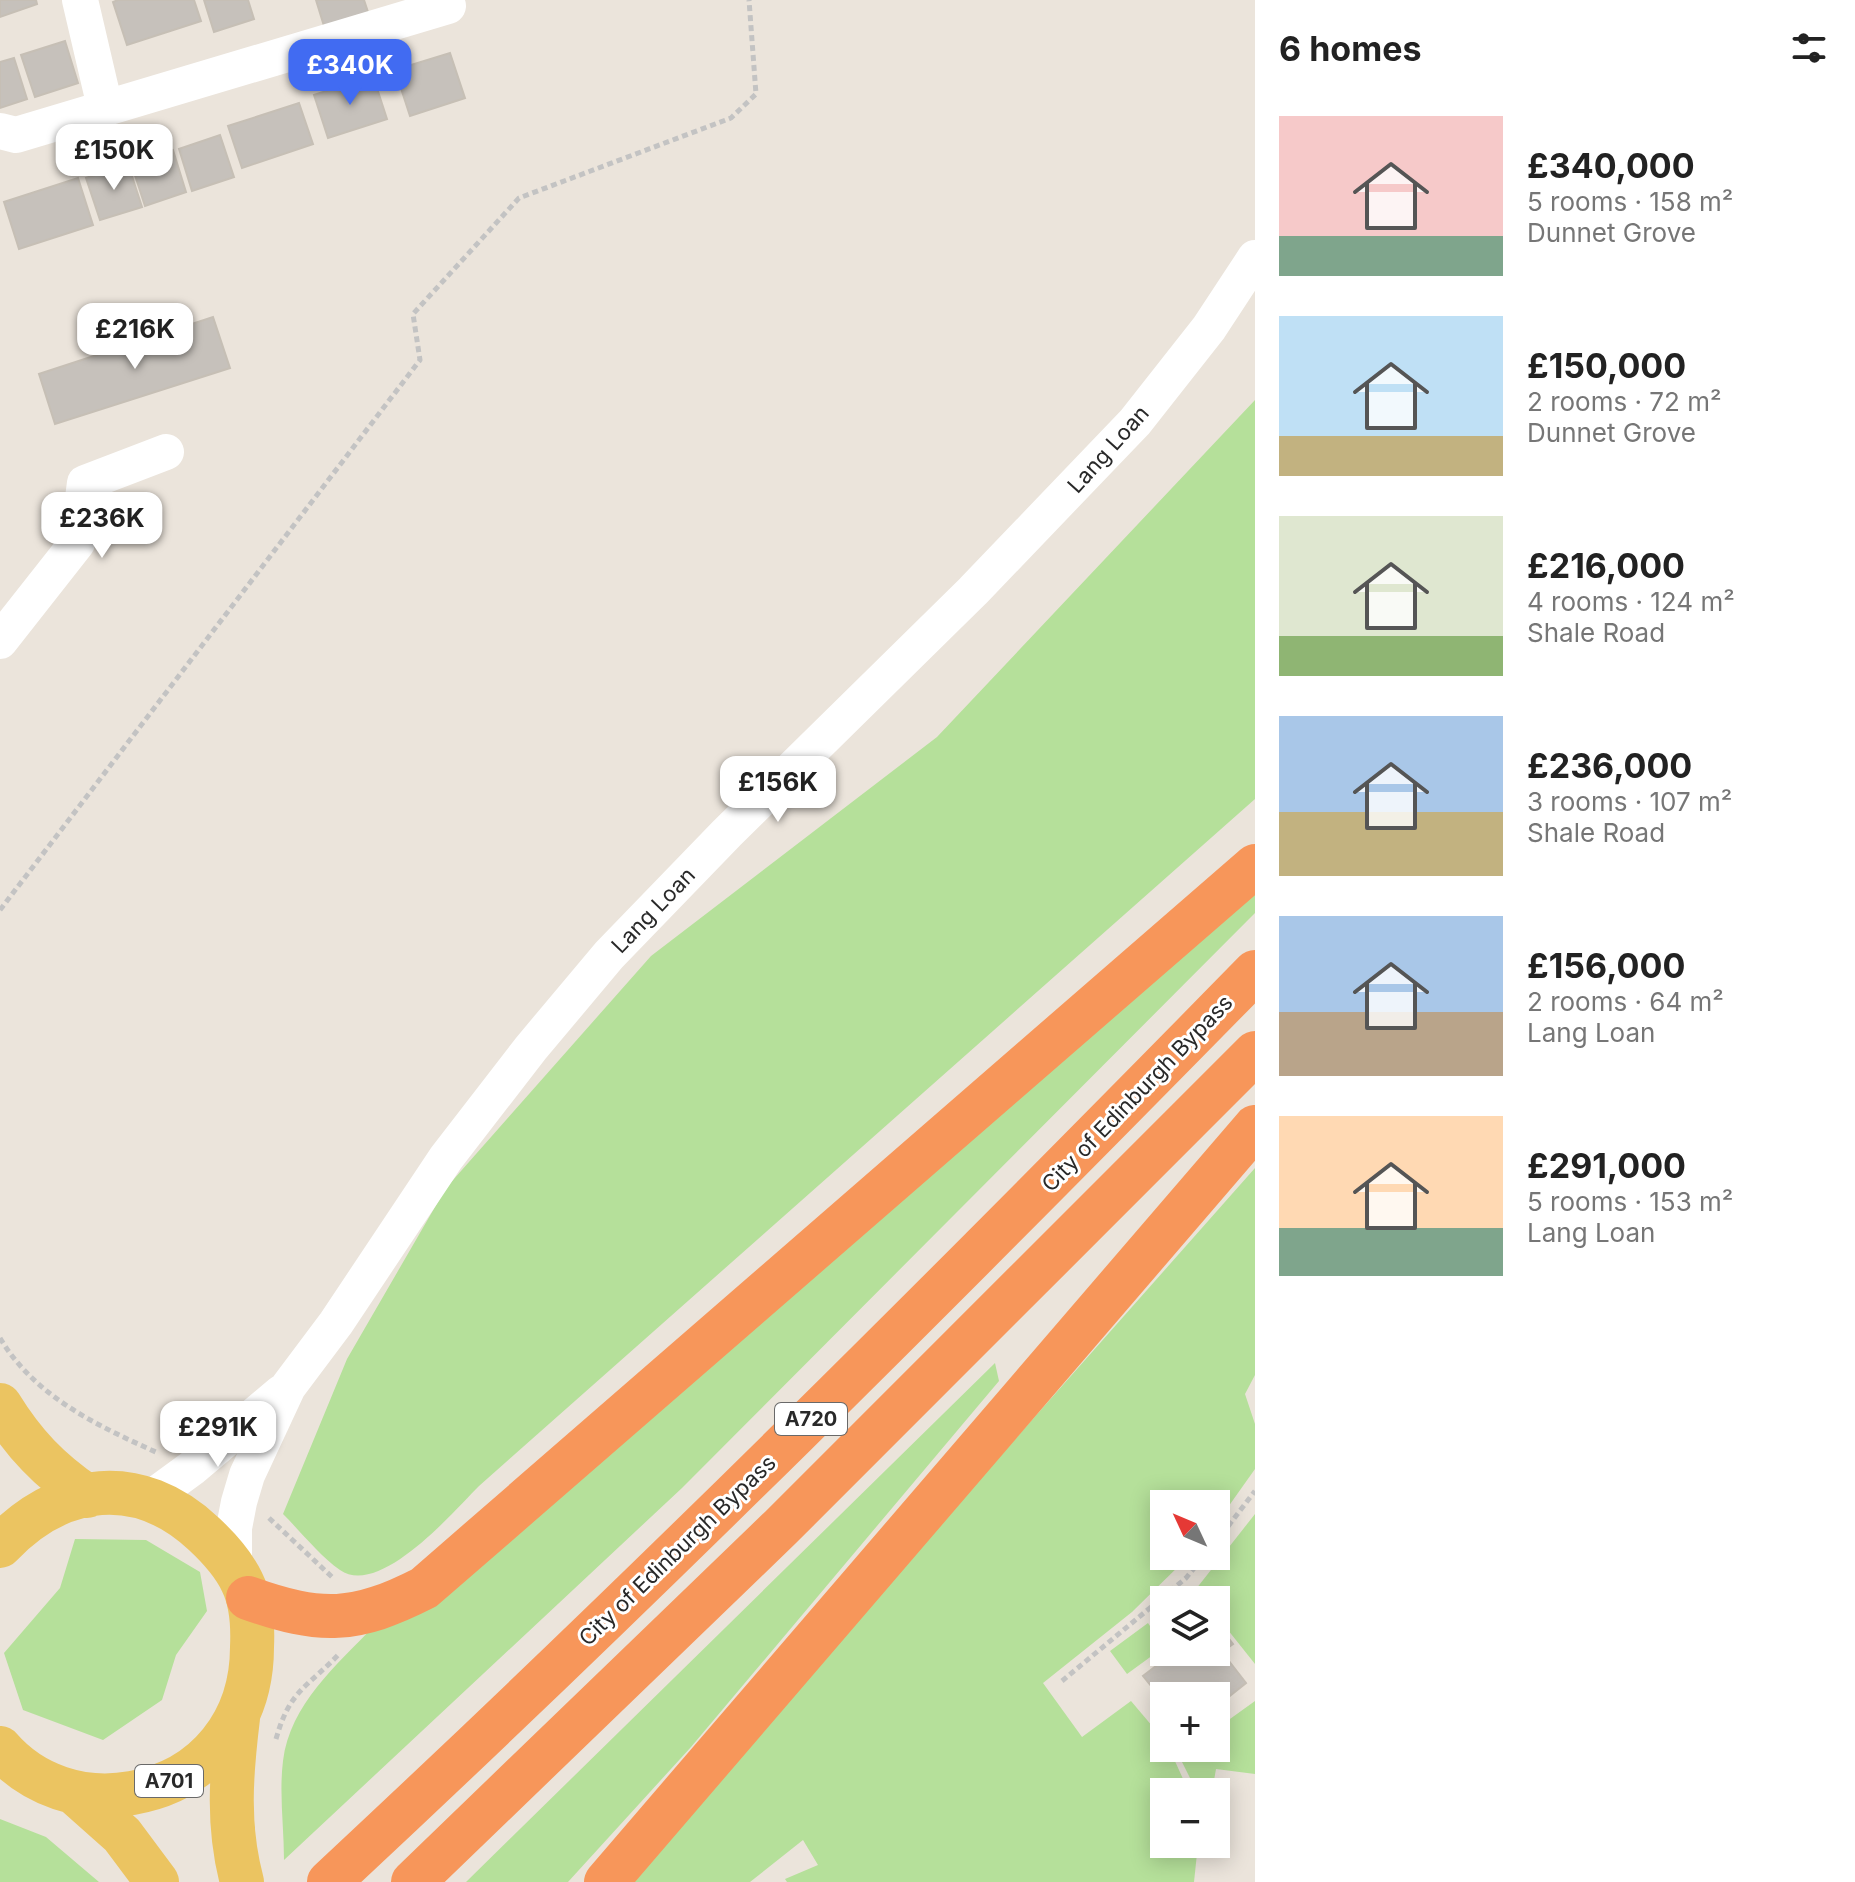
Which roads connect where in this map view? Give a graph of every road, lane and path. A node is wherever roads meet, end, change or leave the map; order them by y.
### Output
1 (80, 0) edge
2 (749, 0) edge
3 (448, 6) dead end
4 (401, 10) edge
5 (105, 107) junction
6 (0, 131) edge
7 (1255, 258) edge
8 (166, 452) dead end
9 (0, 641) edge
10 (1255, 866) edge
11 (0, 910) edge
12 (1255, 972) edge
13 (1255, 1053) edge
14 (1255, 1127) edge
15 (288, 1387) junction
16 (0, 1405) edge
17 (1255, 1491) edge
18 (87, 1496) junction
19 (151, 1498) junction
20 (1230, 1524) edge
21 (0, 1546) edge
22 (1193, 1570) edge
23 (241, 1582) junction
24 (1062, 1681) dead end
25 (238, 1718) junction
26 (0, 1748) edge
27 (77, 1795) junction
28 (343, 1869) edge
29 (157, 1882) edge
30 (242, 1882) edge
31 (413, 1882) edge
32 (606, 1882) edge

1 - 5 street
2 - 11 path
3 - 4 street
4 - 5 street
5 - 6 street
7 - 15 street, Lang Loan
8 - 9 street
10 - 23 highway
12 - 28 highway, City of Edinburgh Bypass / A720
13 - 31 highway, A720
14 - 32 highway
15 - 19 street, Lang Loan
15 - 23 street, Lang Loan
16 - 18 main road
17 - 20 path
18 - 19 main road
18 - 21 main road
19 - 23 main road
22 - 24 path
23 - 25 main road, A701
25 - 27 main road, A701
25 - 30 main road, A701
26 - 27 main road, A701
27 - 29 main road, A701

